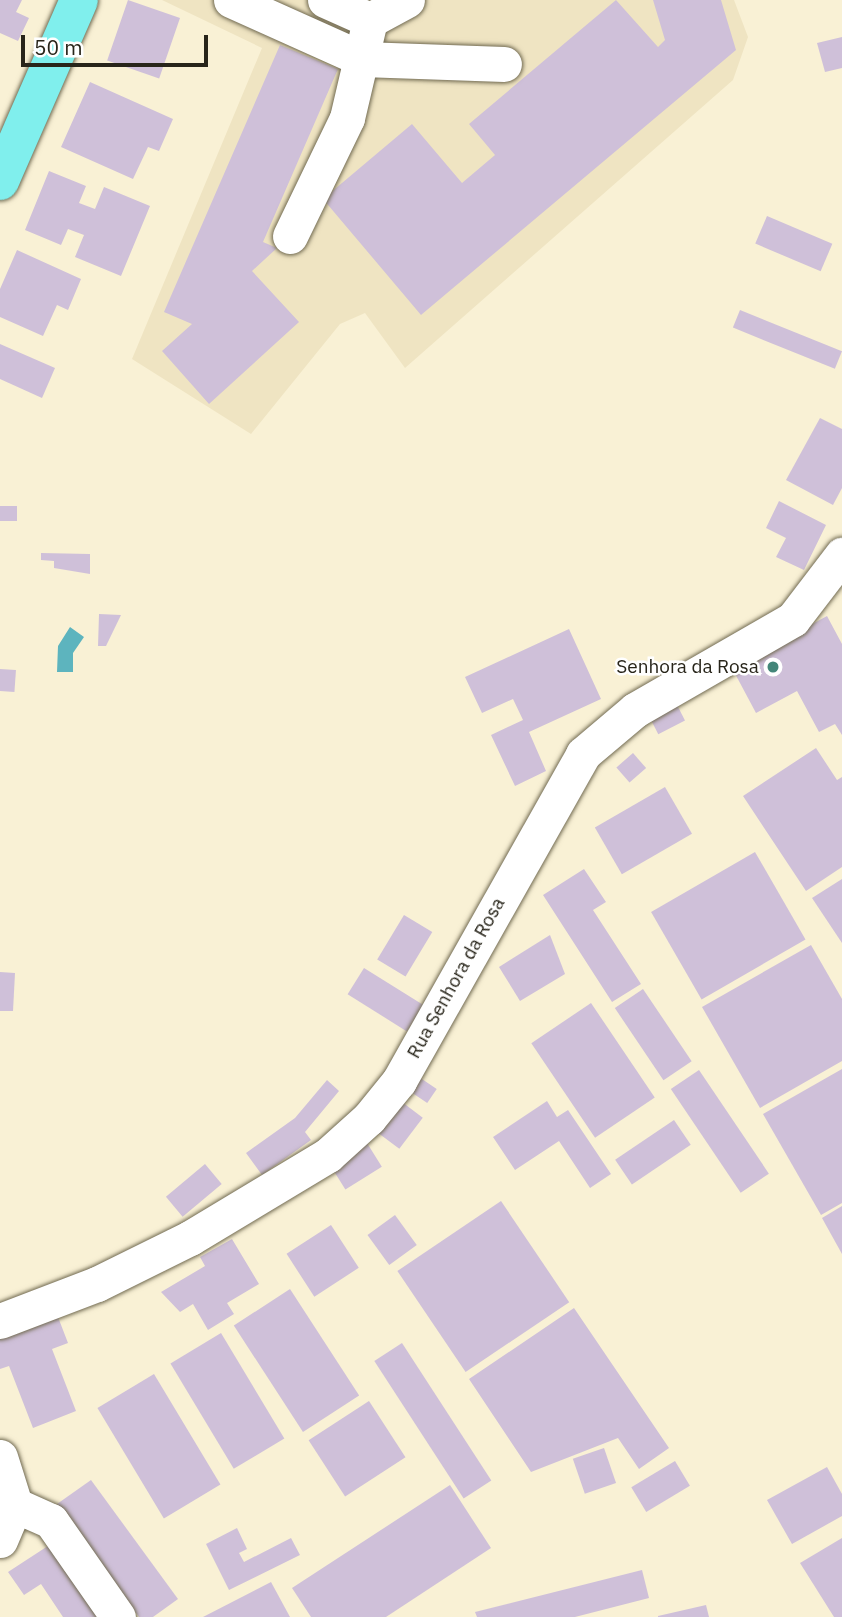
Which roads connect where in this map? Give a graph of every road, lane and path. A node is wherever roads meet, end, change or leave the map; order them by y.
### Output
1 (79, 0) edge
2 (231, 0) edge
3 (325, 0) edge
4 (407, 0) edge
5 (370, 20) junction
6 (362, 59) junction
7 (504, 64) dead end
8 (0, 181) edge
9 (290, 236) dead end
10 (842, 555) edge
11 (0, 1321) edge
12 (0, 1457) edge
13 (15, 1505) junction
14 (0, 1540) edge
15 (118, 1617) edge

1 - 8 main road
2 - 6 street
3 - 5 street
4 - 5 street
5 - 6 street
6 - 7 street
6 - 9 street
10 - 11 street, Rua Senhora da Rosa
12 - 13 street
13 - 14 street
13 - 15 street

